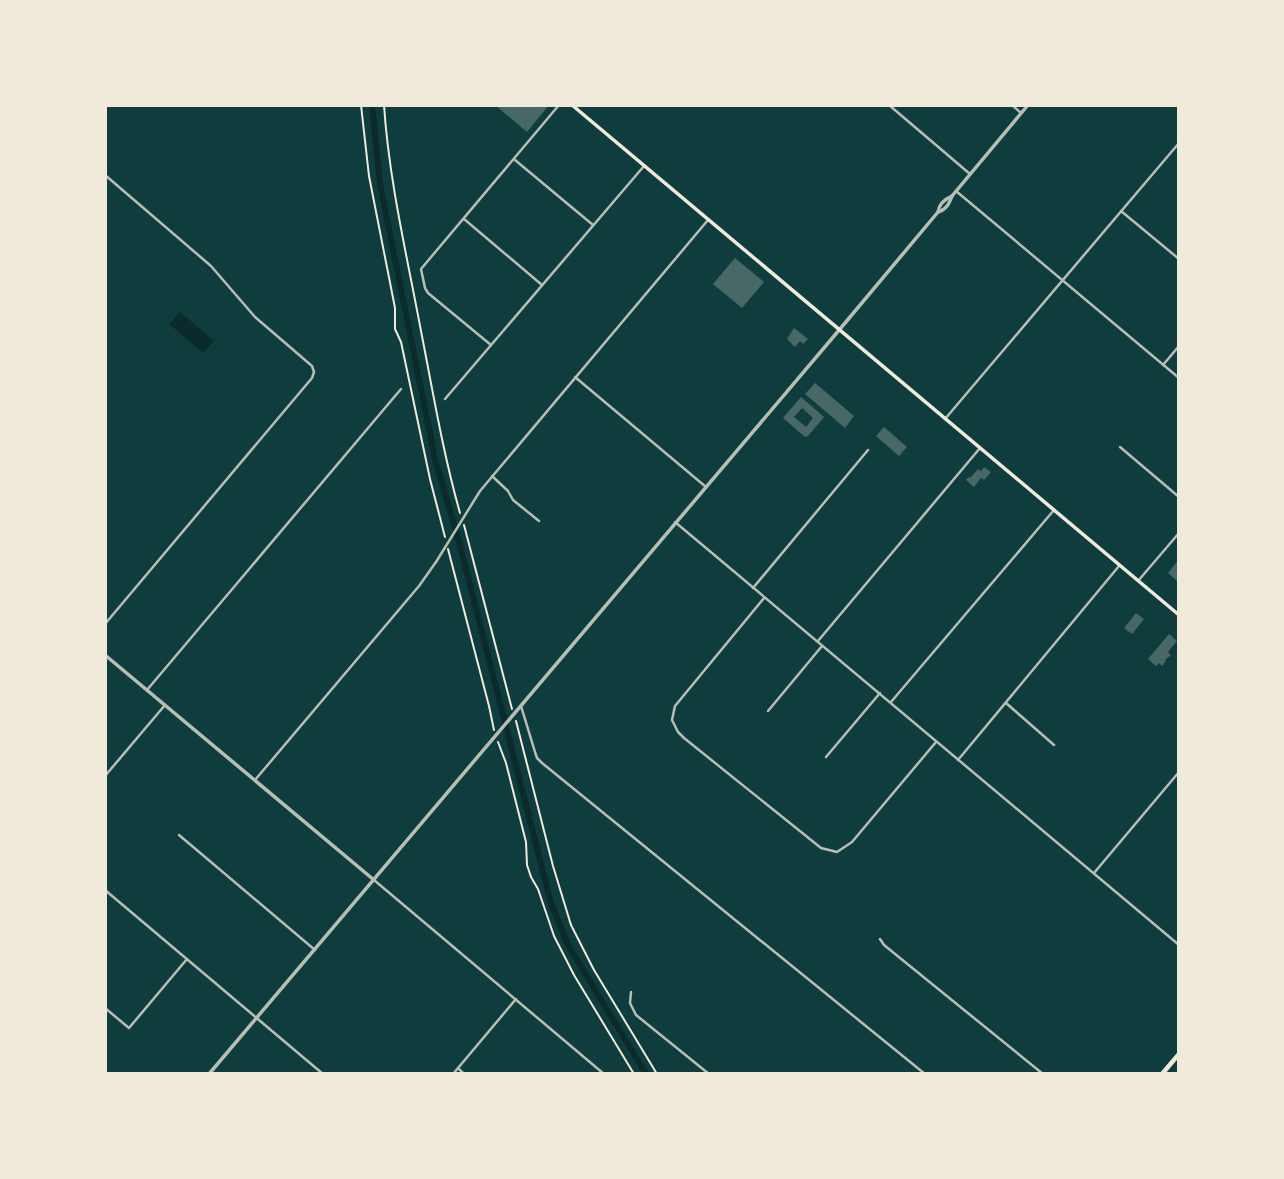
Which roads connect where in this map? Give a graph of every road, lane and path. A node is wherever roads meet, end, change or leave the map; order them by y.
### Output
1 (361, 105) edge
2 (384, 105) edge
3 (559, 105) edge
4 (572, 105) edge
5 (888, 105) edge
6 (1012, 105) edge
7 (1028, 105) edge
8 (1021, 113) junction
9 (1178, 145) edge
10 (514, 159) junction
11 (644, 166) junction
12 (970, 174) junction
13 (105, 175) edge
14 (956, 191) junction
15 (1121, 211) junction
16 (464, 219) junction
17 (708, 220) junction
18 (593, 225) junction
19 (1179, 259) edge
20 (1062, 280) junction
21 (542, 285) junction
22 (840, 329) junction
23 (491, 345) junction
24 (1179, 346) edge
25 (1163, 365) junction
26 (575, 377) junction
27 (1179, 378) edge
28 (401, 389) dead end
29 (445, 399) dead end
30 (946, 419) junction
31 (1120, 447) dead end
32 (981, 448) junction
33 (868, 450) dead end
34 (492, 476) junction
35 (706, 487) junction
36 (1179, 497) edge
37 (1054, 510) junction
38 (460, 513) dead end
39 (539, 521) dead end
40 (675, 522) junction
41 (464, 526) dead end
42 (1179, 533) edge
43 (448, 539) junction
44 (449, 552) dead end
45 (1120, 565) junction
46 (1138, 581) junction
47 (753, 588) junction
48 (765, 597) junction
49 (1179, 615) edge
50 (105, 624) edge
51 (818, 641) junction
52 (822, 645) junction
53 (105, 654) edge
54 (147, 690) junction
55 (880, 694) junction
56 (891, 702) junction
57 (1006, 703) junction
58 (165, 705) junction
59 (521, 706) junction
60 (511, 708) dead end
61 (768, 710) dead end
62 (516, 723) dead end
63 (494, 729) dead end
64 (936, 742) junction
65 (498, 743) dead end
66 (1054, 745) dead end
67 (826, 757) dead end
68 (958, 760) junction
69 (1179, 772) edge
70 (105, 776) edge
71 (255, 780) junction
72 (179, 835) dead end
73 (1094, 873) junction
74 (374, 880) junction
75 (105, 890) edge
76 (880, 939) dead end
77 (1179, 945) edge
78 (316, 950) junction
79 (187, 959) junction
80 (631, 992) dead end
81 (516, 999) junction
82 (105, 1008) edge
83 (257, 1018) junction
84 (1179, 1054) edge
85 (458, 1068) junction
86 (209, 1074) edge
87 (323, 1074) edge
88 (453, 1074) edge
89 (464, 1074) edge
90 (604, 1074) edge
91 (634, 1074) edge
92 (657, 1074) edge
93 (709, 1074) edge
94 (925, 1074) edge
95 (1042, 1074) edge
96 (1162, 1074) edge

1 - 43 path
2 - 38 path
3 - 10 street
4 - 11 main road
5 - 12 street
6 - 8 street
7 - 8 street
8 - 12 street
9 - 15 street
10 - 16 street
10 - 18 street
11 - 17 main road
11 - 18 street
12 - 14 street
13 - 50 street
14 - 20 street
14 - 22 street
15 - 19 street
15 - 20 street
16 - 21 street
16 - 23 street
17 - 22 main road
17 - 26 street
18 - 21 street
20 - 25 street
20 - 30 street
21 - 23 street
22 - 30 main road
22 - 35 street
23 - 29 street
24 - 25 street
25 - 27 street
26 - 34 street
26 - 35 street
28 - 54 street
30 - 32 main road
31 - 36 street
32 - 37 main road
32 - 51 street
33 - 47 street
34 - 39 street
34 - 43 street
35 - 40 street
37 - 45 main road
37 - 56 street
40 - 47 street
40 - 59 street
41 - 60 path
42 - 46 street
43 - 71 street
44 - 63 path
45 - 46 main road
45 - 57 street
46 - 49 main road
47 - 48 street
48 - 51 street
48 - 64 street
51 - 52 street
52 - 55 street
52 - 61 street
53 - 54 street
54 - 58 street
55 - 56 street
55 - 67 street
56 - 64 street
57 - 66 street
57 - 68 street
58 - 70 street
58 - 71 street
59 - 74 street
59 - 94 street
62 - 92 path
64 - 68 street
65 - 91 path
68 - 73 street
69 - 73 street
71 - 74 street
72 - 78 street
73 - 77 street
74 - 78 street
74 - 81 street
75 - 79 street
76 - 95 street
78 - 83 street
79 - 82 street
79 - 83 street
80 - 93 street
81 - 85 street
81 - 90 street
83 - 86 street
83 - 87 street
84 - 96 main road
85 - 88 street
85 - 89 street

